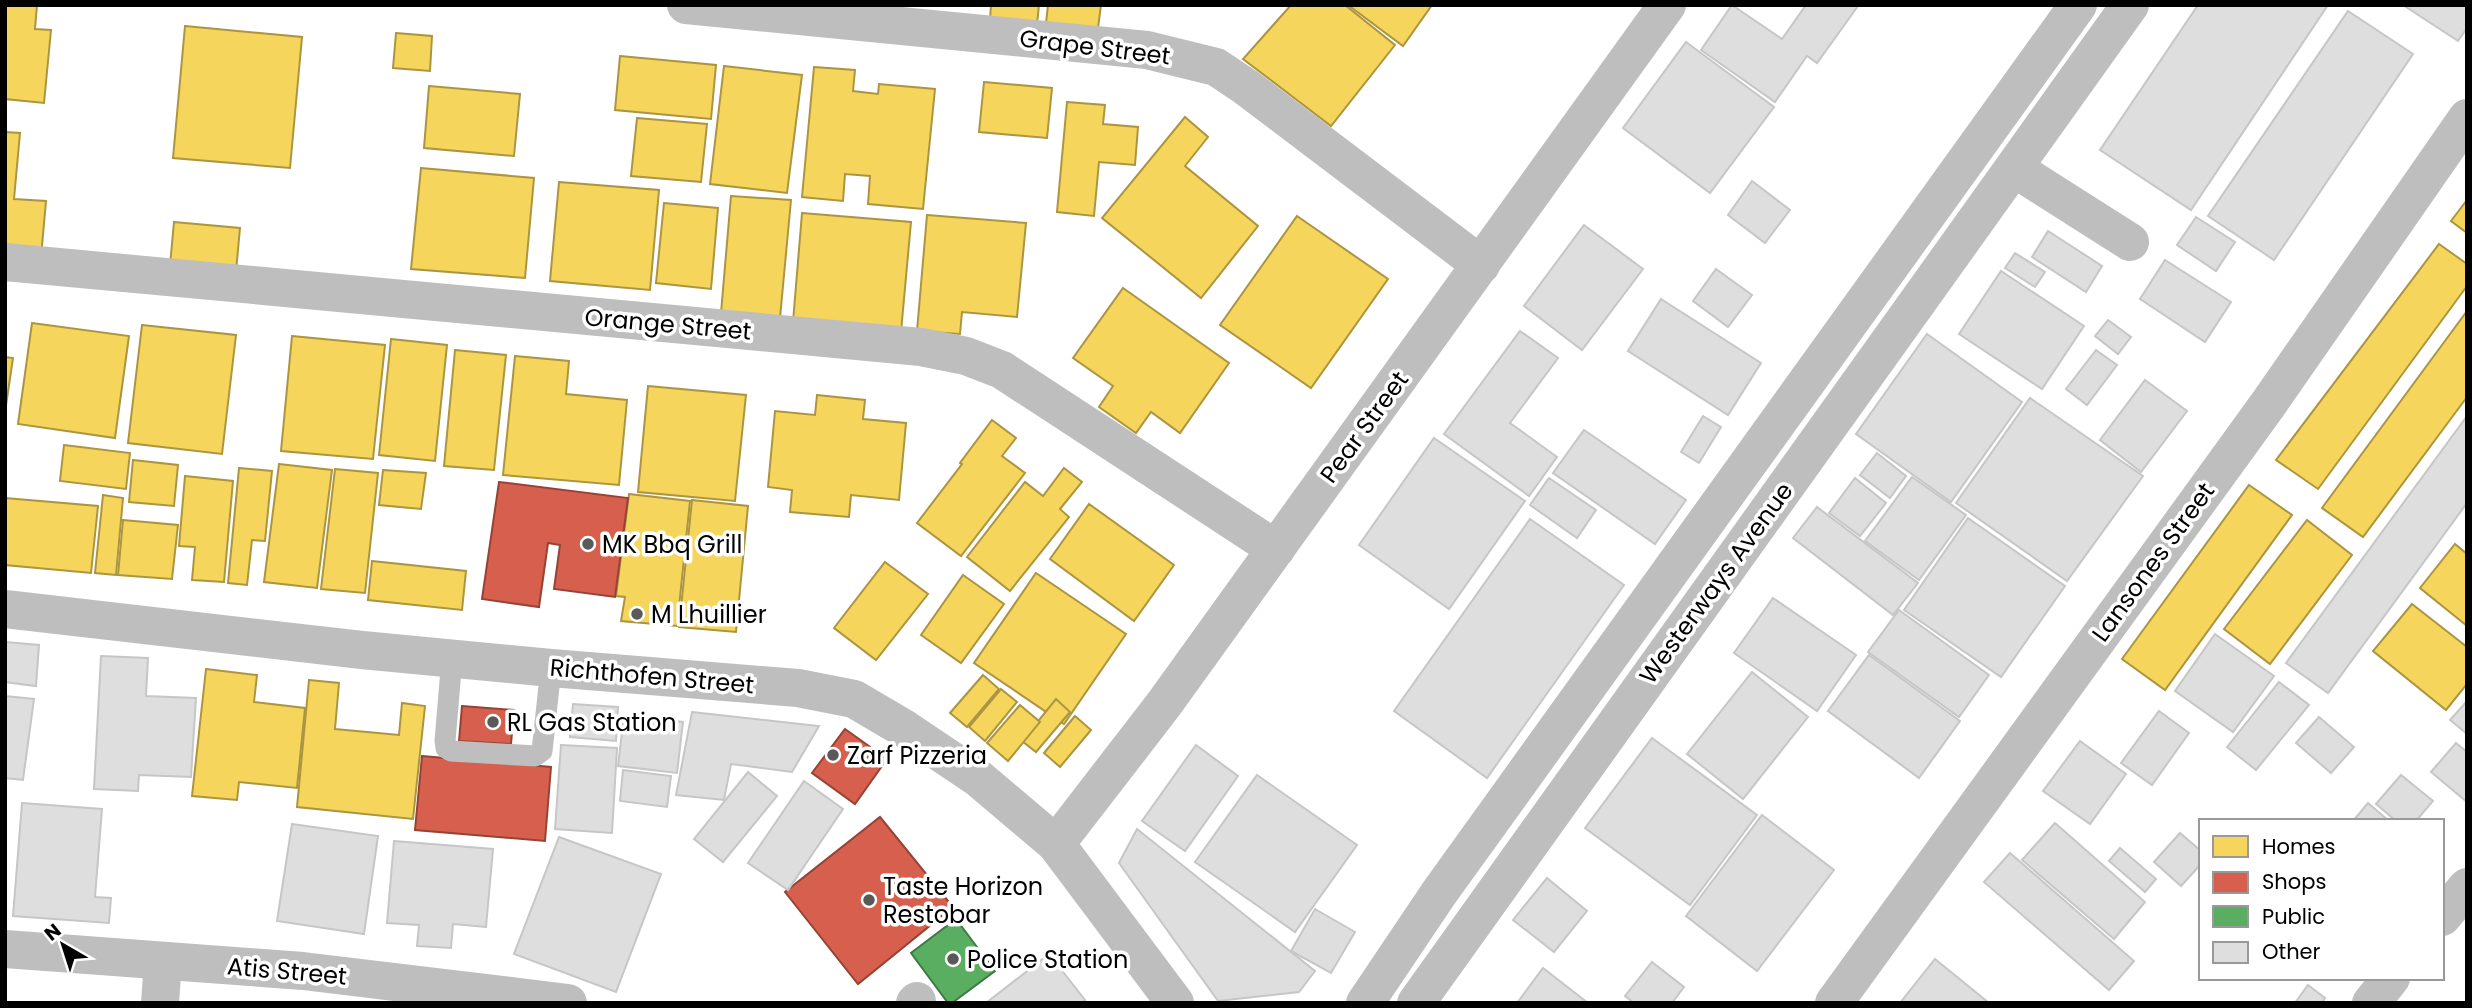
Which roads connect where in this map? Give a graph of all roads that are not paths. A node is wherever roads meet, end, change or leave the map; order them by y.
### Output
1 (686, 5) edge
2 (1667, 5) edge
3 (2130, 5) edge
4 (2072, 14) edge
5 (2100, 46) junction
6 (2467, 118) edge
7 (2015, 169) junction
8 (2130, 242) dead end
9 (1899, 254) junction
10 (5, 262) edge
11 (1481, 265) junction
12 (1934, 280) junction
13 (1276, 549) junction
14 (5, 609) edge
15 (452, 658) junction
16 (551, 668) junction
17 (1056, 845) junction
18 (1463, 859) junction
19 (1498, 886) junction
20 (2467, 887) edge
21 (2444, 915) edge
22 (5, 948) edge
23 (163, 961) junction
24 (2389, 980) edge
25 (160, 1003) edge
26 (568, 1003) edge
27 (1175, 1003) edge
28 (1365, 1003) edge
29 (1416, 1003) edge
30 (1834, 1003) edge
31 (2371, 1003) edge

1 - 11 street, Grape Street
2 - 11 street, Pear Street
3 - 5 street, Westerways Avenue
4 - 5 street, Westerways Avenue
4 - 9 street, Westerways Avenue
5 - 7 street, Westerways Avenue
6 - 30 street, Lansones Street
7 - 8 street
7 - 12 street, Westerways Avenue
9 - 12 street
9 - 18 street, Westerways Avenue
10 - 13 street, Orange Street
11 - 13 street, Pear Street
12 - 19 street, Westerways Avenue
13 - 17 street, Pear Street
14 - 15 street, Richthofen Street
15 - 16 street, Richthofen Street
15 - 16 lane
16 - 17 street, Richthofen Street
17 - 27 street, Richthofen Street
18 - 19 street
18 - 28 street, Westerways Avenue
19 - 29 street, Westerways Avenue
20 - 21 street
22 - 23 street, Atis Street
23 - 25 street
23 - 26 street, Atis Street
24 - 31 street

